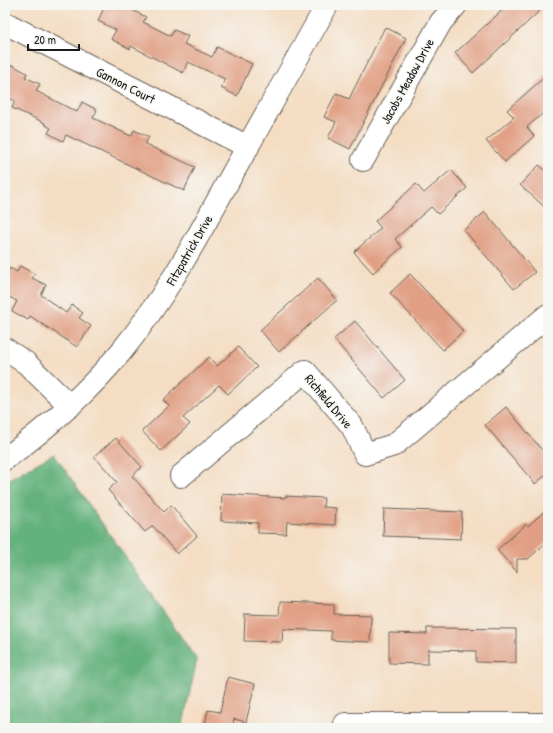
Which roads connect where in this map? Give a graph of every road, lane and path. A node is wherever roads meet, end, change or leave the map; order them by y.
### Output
1 (327, 5) edge
2 (456, 5) edge
3 (5, 23) edge
4 (248, 147) junction
5 (363, 160) dead end
6 (548, 315) edge
7 (5, 350) edge
8 (70, 406) junction
9 (5, 459) edge
10 (181, 476) dead end
11 (548, 724) edge
12 (344, 728) edge

1 - 4 street, Fitzpatrick Drive
2 - 5 street, Jacobs Meadow Drive
3 - 4 street, Gannon Court
4 - 8 street, Fitzpatrick Drive
6 - 10 street, Richfield Drive
7 - 8 street
8 - 9 street, Fitzpatrick Drive
11 - 12 street

